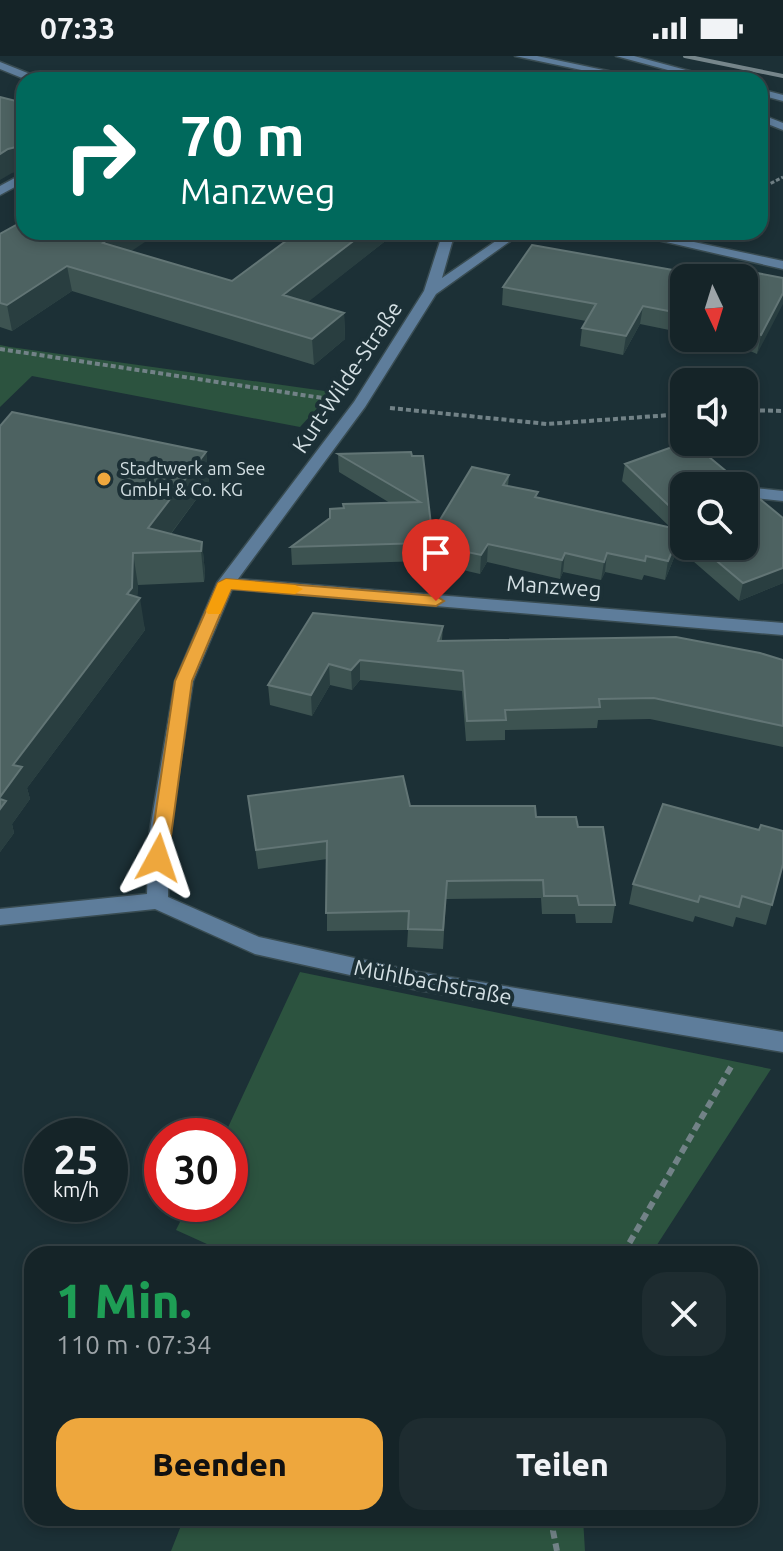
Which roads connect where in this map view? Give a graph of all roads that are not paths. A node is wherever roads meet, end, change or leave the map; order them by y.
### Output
1 (520, 56) edge
2 (621, 56) edge
3 (604, 72) edge
4 (686, 72) edge
5 (449, 240) edge
6 (505, 240) edge
7 (666, 240) edge
8 (783, 265) edge
9 (431, 291) junction
10 (758, 493) edge
11 (783, 496) edge
12 (226, 583) junction
13 (783, 629) edge
14 (157, 901) junction
15 (0, 917) edge
16 (783, 1042) edge

1 - 3 street
2 - 4 street
5 - 9 street, Kurt-Wilde-Straße
6 - 9 street, Kurt-Wilde-Straße
7 - 8 street
9 - 12 street, Kurt-Wilde-Straße
10 - 11 street
12 - 13 street, Manzweg
12 - 14 street, Kurt-Wilde-Straße
14 - 15 street
14 - 16 street, Mühlbachstraße

